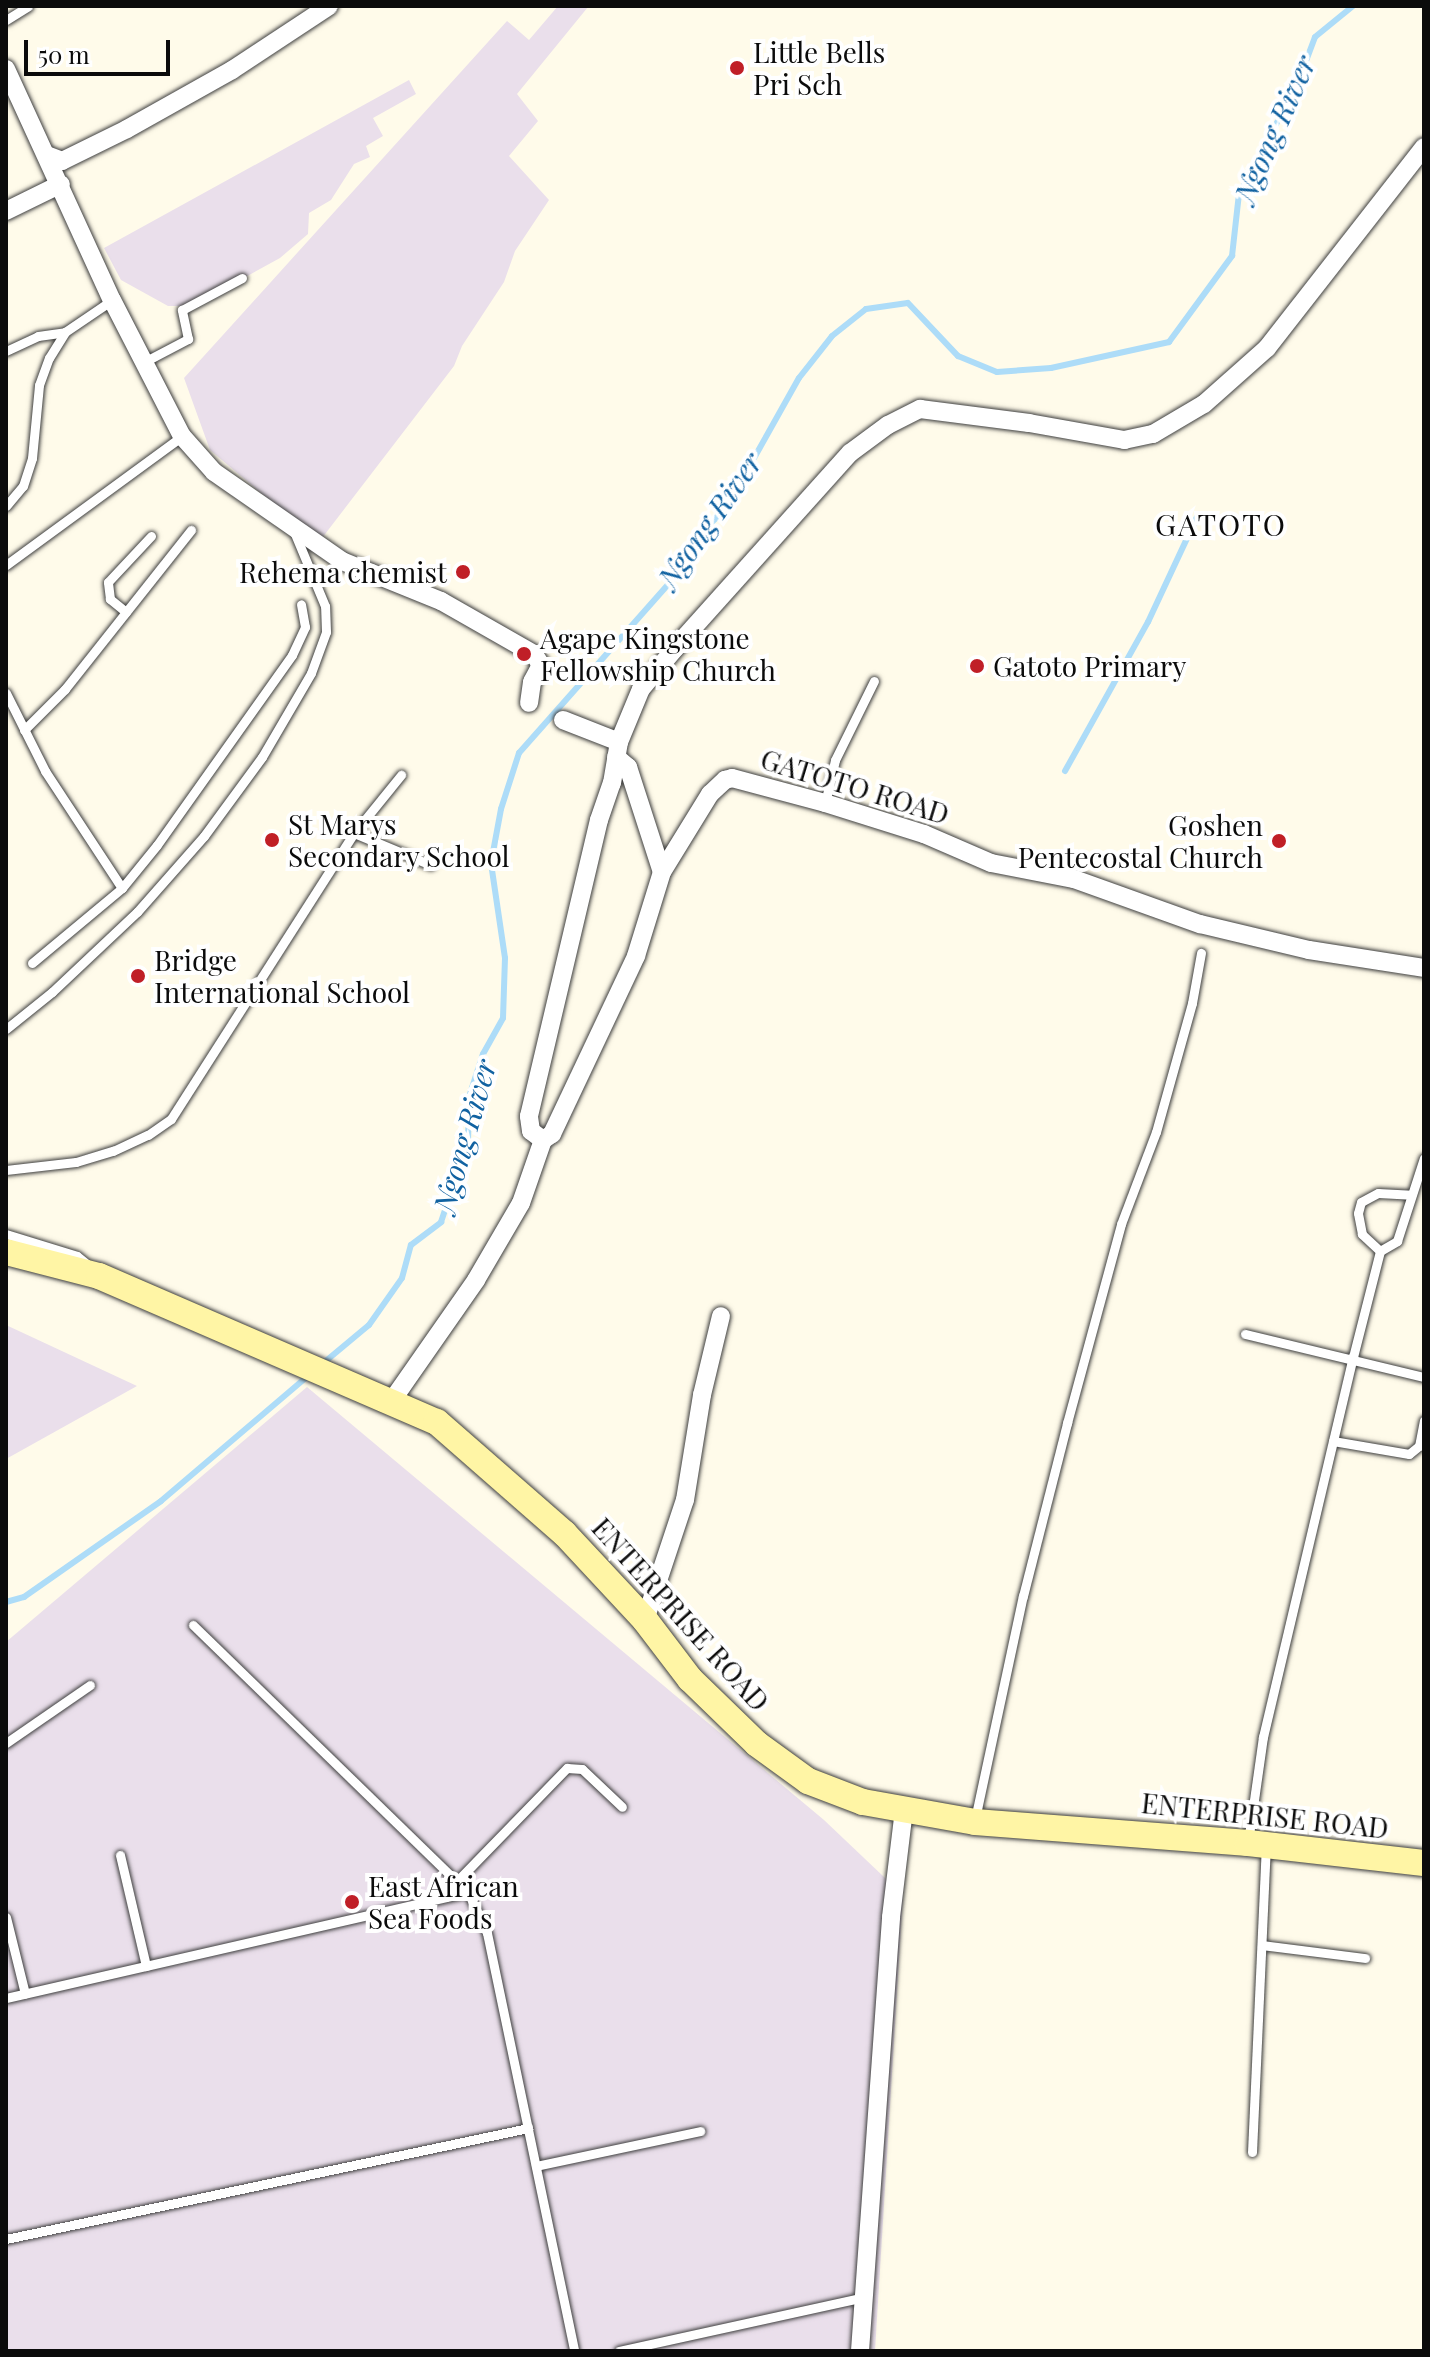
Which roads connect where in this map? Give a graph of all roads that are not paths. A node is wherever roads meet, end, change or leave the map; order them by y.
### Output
1 (28, 6) edge
2 (329, 6) edge
3 (6, 20) edge
4 (6, 69) edge
5 (1424, 147) edge
6 (49, 156) junction
7 (61, 184) junction
8 (6, 211) edge
9 (242, 278) dead end
10 (112, 300) junction
11 (65, 332) junction
12 (6, 351) edge
13 (144, 362) junction
14 (182, 436) junction
15 (6, 506) edge
16 (291, 527) junction
17 (191, 530) dead end
18 (151, 536) dead end
19 (6, 565) edge
20 (301, 604) dead end
21 (126, 612) junction
22 (874, 681) dead end
23 (6, 693) edge
24 (529, 703) dead end
25 (563, 720) dead end
26 (24, 730) junction
27 (617, 749) junction
28 (401, 775) dead end
29 (825, 803) junction
30 (354, 833) junction
31 (431, 865) dead end
32 (662, 872) junction
33 (122, 888) junction
34 (1201, 953) dead end
35 (32, 963) dead end
36 (1424, 968) edge
37 (6, 1029) edge
38 (543, 1140) junction
39 (1424, 1158) edge
40 (6, 1170) edge
41 (1411, 1195) junction
42 (6, 1234) edge
43 (1380, 1251) junction
44 (6, 1252) edge
45 (99, 1276) junction
46 (721, 1316) dead end
47 (1245, 1334) dead end
48 (1353, 1357) junction
49 (1424, 1377) edge
50 (391, 1402) junction
51 (1424, 1420) edge
52 (1333, 1441) junction
53 (645, 1620) junction
54 (193, 1625) dead end
55 (90, 1685) dead end
56 (6, 1743) edge
57 (622, 1807) dead end
58 (904, 1809) junction
59 (975, 1822) junction
60 (1257, 1844) junction
61 (120, 1855) dead end
62 (1424, 1863) edge
63 (457, 1881) junction
64 (468, 1892) junction
65 (6, 1917) edge
66 (1262, 1945) junction
67 (1365, 1958) dead end
68 (146, 1966) junction
69 (25, 1994) junction
70 (6, 1998) edge
71 (528, 2128) junction
72 (700, 2131) dead end
73 (1252, 2152) dead end
74 (536, 2166) junction
75 (6, 2239) edge
76 (864, 2297) junction
77 (574, 2351) edge
78 (619, 2351) edge
79 (860, 2351) edge

1 - 3 lane
2 - 6 street
4 - 6 street
5 - 27 street
6 - 7 street
7 - 8 street
7 - 10 street
9 - 13 lane
10 - 11 lane
10 - 13 street
11 - 12 lane
11 - 15 lane
13 - 14 street
14 - 16 street
14 - 19 lane
16 - 24 street
16 - 37 lane
17 - 21 lane
18 - 21 lane
20 - 33 lane
21 - 26 lane
22 - 29 lane
23 - 26 lane
25 - 27 street
26 - 33 lane
27 - 32 street
27 - 38 street
28 - 30 lane
29 - 32 street, GATOTO ROAD
29 - 36 street, GATOTO ROAD
30 - 31 lane
30 - 40 lane
32 - 38 street, GATOTO ROAD
33 - 35 lane
34 - 59 lane
38 - 50 street, GATOTO ROAD
39 - 41 lane
41 - 43 lane
41 - 43 lane
42 - 45 lane
43 - 48 lane
44 - 45 main road
45 - 50 main road, ENTERPRISE ROAD
46 - 53 street
47 - 48 lane
48 - 49 lane
48 - 52 lane
50 - 53 main road, ENTERPRISE ROAD
51 - 52 lane
52 - 60 lane
53 - 58 main road, ENTERPRISE ROAD
54 - 63 lane
55 - 56 lane
57 - 63 lane
58 - 59 main road, ENTERPRISE ROAD
58 - 76 street
59 - 60 main road, ENTERPRISE ROAD
60 - 62 main road, ENTERPRISE ROAD
60 - 66 lane
61 - 68 lane
63 - 64 lane
64 - 68 lane
64 - 71 lane
65 - 69 lane
66 - 67 lane
66 - 73 lane
68 - 69 lane
69 - 70 lane
71 - 74 lane
71 - 75 lane
72 - 74 lane
74 - 77 lane
76 - 78 lane
76 - 79 street

